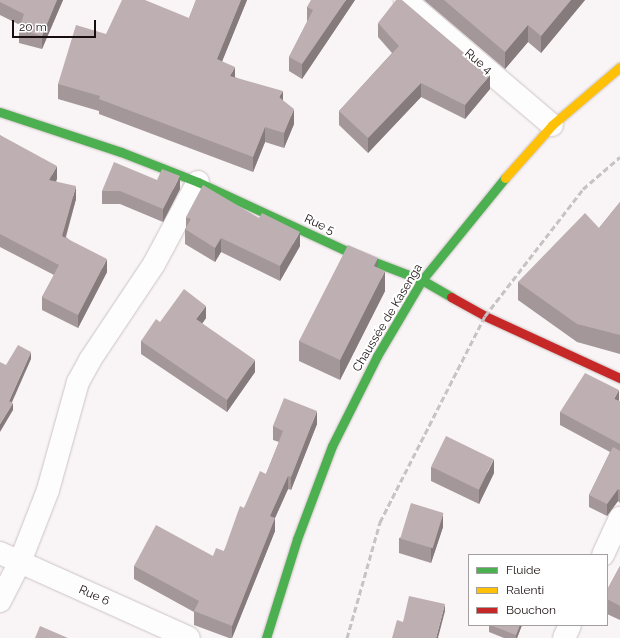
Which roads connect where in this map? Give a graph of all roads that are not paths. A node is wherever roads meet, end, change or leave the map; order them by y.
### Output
1 (405, 0) edge
2 (620, 67) edge
3 (0, 112) edge
4 (552, 125) junction
5 (198, 182) junction
6 (422, 280) junction
7 (620, 378) edge
8 (620, 518) edge
9 (0, 553) edge
10 (603, 554) edge
11 (20, 562) junction
12 (0, 601) edge
13 (570, 626) edge
14 (189, 638) edge
15 (266, 638) edge
16 (564, 638) edge

1 - 4 street, Rue 4
2 - 4 main road, Chaussée de Kasenga
3 - 5 main road, Rue 5
4 - 6 main road, Chaussée de Kasenga
5 - 6 main road, Rue 5
5 - 11 street
6 - 7 main road, Rue 5
6 - 15 main road, Chaussée de Kasenga
8 - 10 street
9 - 11 street, Rue 6
11 - 12 street
11 - 14 street, Rue 6
13 - 16 street

